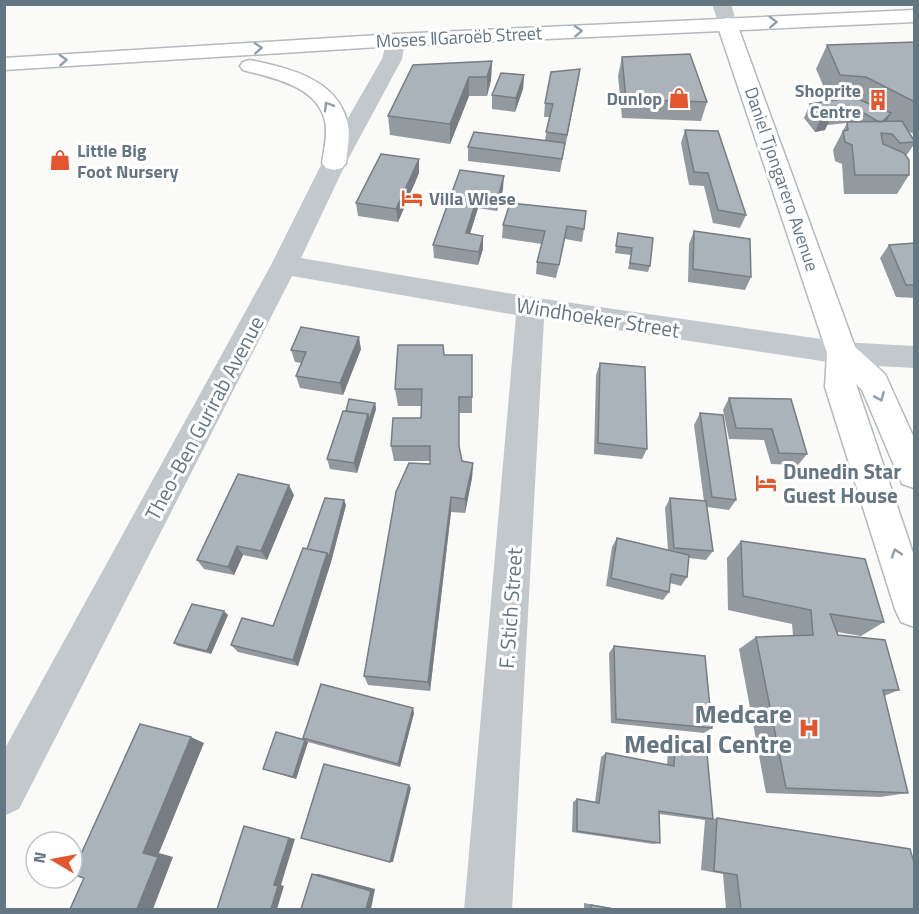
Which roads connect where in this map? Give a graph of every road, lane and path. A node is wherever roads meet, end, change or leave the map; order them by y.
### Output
1 (915, 16) edge
2 (727, 24) edge
3 (915, 34) edge
4 (393, 49) junction
5 (4, 64) edge
6 (250, 66) junction
7 (4, 80) edge
8 (334, 163) junction
9 (284, 265) junction
10 (531, 307) junction
11 (842, 353) junction
12 (915, 357) edge
13 (915, 474) edge
14 (915, 609) edge
15 (4, 794) edge
16 (488, 909) edge

2 -> 1 main road, Moses ǁGaroëb Street
2 - 3 main road, Moses ǁGaroëb Street
2 - 4 main road, Moses ǁGaroëb Street
2 - 11 main road, Daniel Tjongarero Avenue
5 -> 4 main road, Moses ǁGaroëb Street
4 - 6 main road, Moses ǁGaroëb Street
4 - 8 street, Theo-Ben Gurirab Avenue
6 - 7 main road, Moses ǁGaroëb Street
8 -> 6 main road
8 - 9 street, Theo-Ben Gurirab Avenue
9 - 10 street, Windhoeker Street
9 - 15 street, Theo-Ben Gurirab Avenue
10 - 11 street, Windhoeker Street
10 - 16 street, F. Stich Street
11 - 12 street, Windhoeker Street
11 -> 13 main road, Daniel Tjongarero Avenue
14 -> 11 main road, Daniel Tjongarero Avenue

